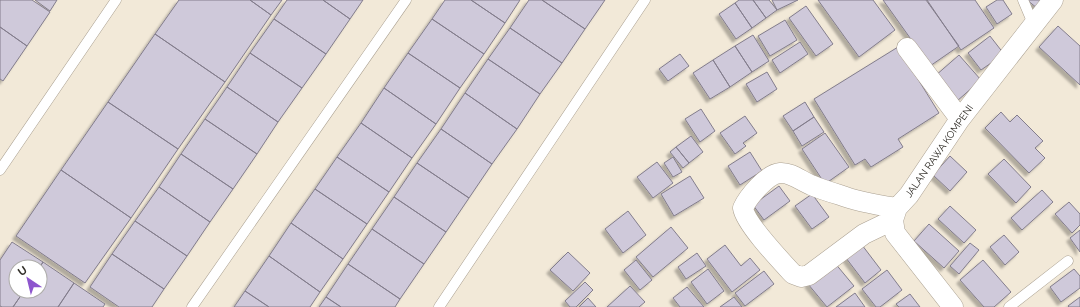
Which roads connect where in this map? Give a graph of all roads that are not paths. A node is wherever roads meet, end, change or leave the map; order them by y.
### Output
1 (116, 0) edge
2 (406, 0) edge
3 (645, 0) edge
4 (1023, 0) edge
5 (1053, 0) edge
6 (1034, 26) junction
7 (907, 48) dead end
8 (960, 119) junction
9 (0, 170) edge
10 (895, 214) junction
11 (1068, 261) dead end
12 (192, 307) edge
13 (439, 307) edge
14 (952, 307) edge
15 (1009, 307) edge

1 - 9 lane
2 - 12 lane
3 - 13 lane
4 - 6 lane
5 - 6 street, JALAN RAWA KOMPENI
6 - 8 street, JALAN RAWA KOMPENI
7 - 8 street
8 - 10 street, JALAN RAWA KOMPENI
10 - 10 street
10 - 14 street
11 - 15 lane

